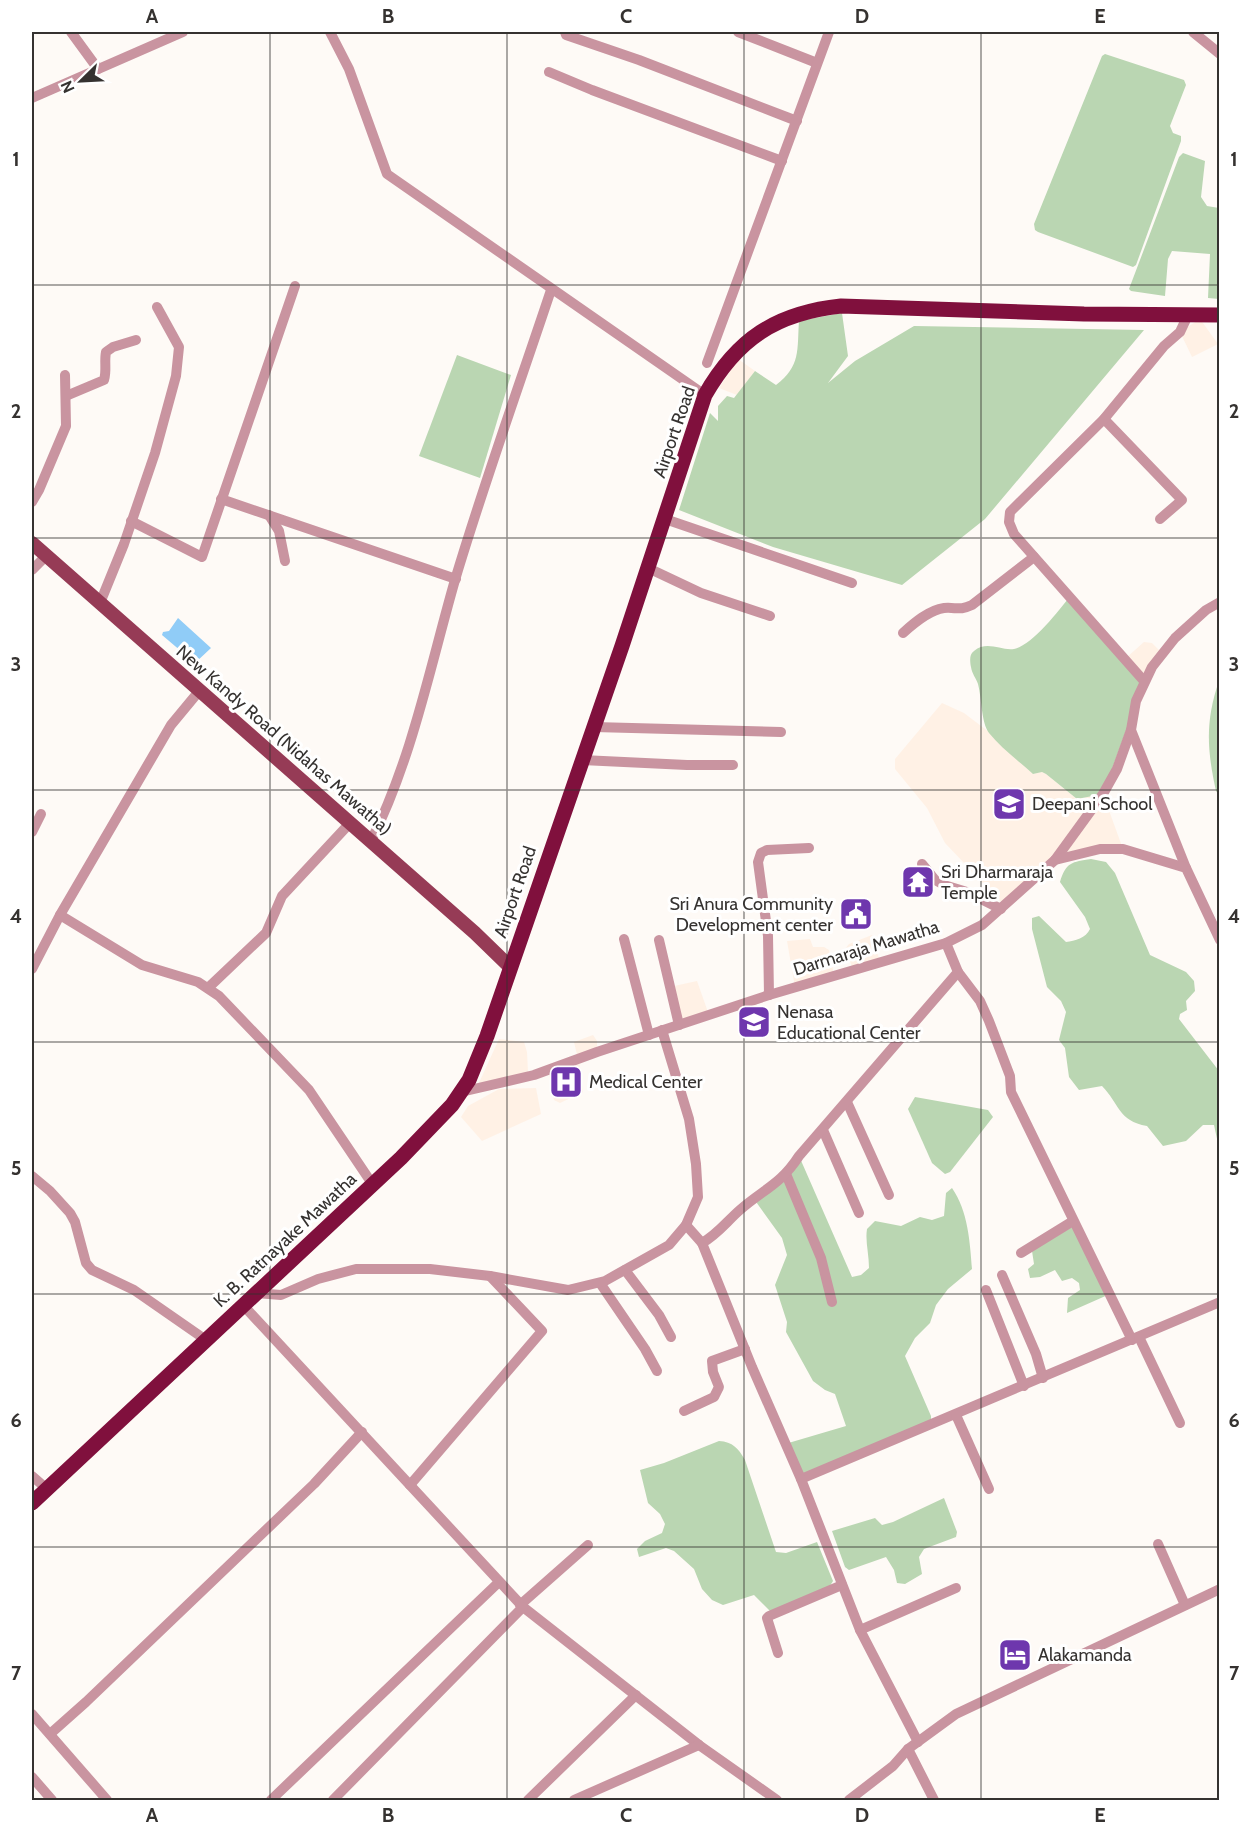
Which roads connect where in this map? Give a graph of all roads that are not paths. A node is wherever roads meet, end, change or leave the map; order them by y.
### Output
1 (71, 32) edge
2 (183, 32) edge
3 (330, 32) edge
4 (565, 32) edge
5 (738, 32) edge
6 (829, 32) edge
7 (1193, 32) edge
8 (1220, 54) edge
9 (817, 63) junction
10 (98, 69) junction
11 (549, 72) dead end
12 (32, 98) edge
13 (797, 121) junction
14 (782, 161) junction
15 (295, 286) dead end
16 (551, 290) junction
17 (157, 307) dead end
18 (1188, 315) junction
19 (1220, 315) edge
20 (136, 340) dead end
21 (706, 363) dead end
22 (65, 375) dead end
23 (705, 395) junction
24 (66, 396) junction
25 (1104, 419) junction
26 (221, 499) junction
27 (32, 502) edge
28 (269, 515) junction
29 (665, 519) junction
30 (1160, 519) dead end
31 (130, 521) junction
32 (32, 543) edge
33 (46, 556) junction
34 (1034, 557) junction
35 (285, 561) dead end
36 (648, 568) junction
37 (32, 570) edge
38 (456, 579) junction
39 (852, 583) dead end
40 (1220, 602) edge
41 (100, 603) junction
42 (770, 616) dead end
43 (903, 633) dead end
44 (1144, 681) junction
45 (200, 690) junction
46 (594, 727) junction
47 (1131, 730) junction
48 (781, 732) dead end
49 (582, 760) junction
50 (733, 765) dead end
51 (41, 814) dead end
52 (350, 823) junction
53 (32, 832) edge
54 (371, 841) junction
55 (809, 848) dead end
56 (1056, 860) junction
57 (922, 864) dead end
58 (1186, 868) junction
59 (1001, 909) junction
60 (60, 915) junction
61 (1219, 938) edge
62 (624, 939) dead end
63 (659, 940) dead end
64 (946, 943) junction
65 (510, 967) junction
66 (32, 969) edge
67 (958, 972) junction
68 (208, 988) junction
69 (769, 995) junction
70 (680, 1025) junction
71 (662, 1030) junction
72 (648, 1035) junction
73 (461, 1092) junction
74 (847, 1102) junction
75 (823, 1130) junction
76 (786, 1174) junction
77 (32, 1176) edge
78 (373, 1185) junction
79 (889, 1196) dead end
80 (859, 1214) dead end
81 (1073, 1221) junction
82 (686, 1225) junction
83 (702, 1243) junction
84 (1021, 1253) dead end
85 (625, 1270) junction
86 (1002, 1275) dead end
87 (490, 1276) junction
88 (600, 1283) junction
89 (986, 1290) dead end
90 (256, 1293) junction
91 (832, 1302) dead end
92 (1220, 1302) edge
93 (243, 1305) junction
94 (671, 1337) dead end
95 (1136, 1338) junction
96 (206, 1340) junction
97 (745, 1349) junction
98 (657, 1371) dead end
99 (1043, 1378) junction
100 (1024, 1386) junction
101 (684, 1411) dead end
102 (956, 1415) junction
103 (1180, 1423) dead end
104 (362, 1432) junction
105 (32, 1476) edge
106 (801, 1479) junction
107 (410, 1485) junction
108 (46, 1489) junction
109 (989, 1489) dead end
110 (32, 1503) edge
111 (1158, 1544) dead end
112 (588, 1545) dead end
113 (499, 1582) junction
114 (842, 1585) junction
115 (956, 1588) dead end
116 (1220, 1589) edge
117 (1185, 1605) junction
118 (521, 1606) junction
119 (860, 1630) junction
120 (778, 1653) dead end
121 (636, 1695) junction
122 (32, 1714) edge
123 (50, 1734) junction
124 (918, 1742) junction
125 (699, 1745) junction
126 (908, 1749) junction
127 (32, 1777) edge
128 (52, 1800) edge
129 (107, 1800) edge
130 (271, 1800) edge
131 (333, 1800) edge
132 (528, 1800) edge
133 (574, 1800) edge
134 (777, 1800) edge
135 (849, 1800) edge
136 (934, 1800) edge

1 - 10 street
2 - 10 street
3 - 16 street
4 - 13 street
5 - 9 street
6 - 9 street
7 - 8 street
9 - 13 street
10 - 12 street
11 - 14 street
13 - 14 street
14 - 21 street
15 - 26 street
16 - 23 street
16 - 38 street
17 - 31 street
18 - 19 highway, Airport Road
18 - 23 highway, Airport Road
18 - 25 street
20 - 24 street
22 - 24 street
23 - 29 highway, Airport Road
24 - 27 street
25 - 30 street
25 - 34 street
26 - 28 street
26 - 31 street
28 - 35 street
28 - 38 street
29 - 36 highway, Airport Road
29 - 39 street
31 - 41 street
32 - 33 main road, New Kandy Road (Nidahas Mawatha)
33 - 37 street
33 - 41 main road, New Kandy Road (Nidahas Mawatha)
34 - 43 street
34 - 44 street
36 - 42 street
36 - 46 highway, Airport Road
38 - 54 street
40 - 44 street
41 - 45 main road, New Kandy Road (Nidahas Mawatha)
44 - 47 street
45 - 52 main road, New Kandy Road (Nidahas Mawatha)
45 - 60 street
46 - 48 street
46 - 49 highway, Airport Road
47 - 56 street
47 - 58 street
49 - 50 street
49 - 65 highway, Airport Road
51 - 53 street
52 - 54 main road, New Kandy Road (Nidahas Mawatha)
52 - 68 street
54 - 65 main road, New Kandy Road (Nidahas Mawatha)
55 - 69 street
56 - 58 street, Darmaraja Mawatha
56 - 59 street, Darmaraja Mawatha
57 - 59 street
58 - 61 street
59 - 64 street, Darmaraja Mawatha
60 - 66 street
60 - 68 street
62 - 72 street
63 - 70 street
64 - 67 street
64 - 69 street, Darmaraja Mawatha
65 - 73 highway, K. B. Ratnayake Mawatha
67 - 74 street
67 - 81 street
68 - 78 street
69 - 70 street, Darmaraja Mawatha
70 - 71 street, Darmaraja Mawatha
71 - 72 street, Darmaraja Mawatha
71 - 82 street
72 - 73 street, Darmaraja Mawatha
73 - 78 highway, K. B. Ratnayake Mawatha
74 - 75 street
74 - 79 street
75 - 76 street
75 - 80 street
76 - 83 street
76 - 91 street
77 - 96 street
78 - 90 highway, K. B. Ratnayake Mawatha
81 - 84 street
81 - 95 street
82 - 83 street
82 - 85 street
83 - 97 street
85 - 88 street
85 - 94 street
86 - 99 street
87 - 88 street
87 - 90 street
87 - 107 street
88 - 98 street
89 - 100 street
90 - 93 highway, K. B. Ratnayake Mawatha
92 - 95 street
93 - 96 highway, K. B. Ratnayake Mawatha
93 - 104 street
95 - 99 street
95 - 103 street
96 - 108 highway, K. B. Ratnayake Mawatha
97 - 101 street
97 - 106 street
99 - 100 street
100 - 102 street
102 - 106 street
102 - 109 street
104 - 107 street
104 - 123 street
105 - 108 street
106 - 114 street
107 - 113 street
108 - 110 highway, K. B. Ratnayake Mawatha
111 - 117 street
112 - 118 street
113 - 118 street
113 - 130 street
114 - 119 street
114 - 120 street
115 - 119 street
116 - 117 street
117 - 124 street
118 - 121 street
118 - 131 street
119 - 124 street
121 - 125 street
121 - 132 street
122 - 123 street
123 - 129 street
124 - 126 street
125 - 133 street
125 - 134 street
126 - 135 street
126 - 136 street
127 - 128 street

